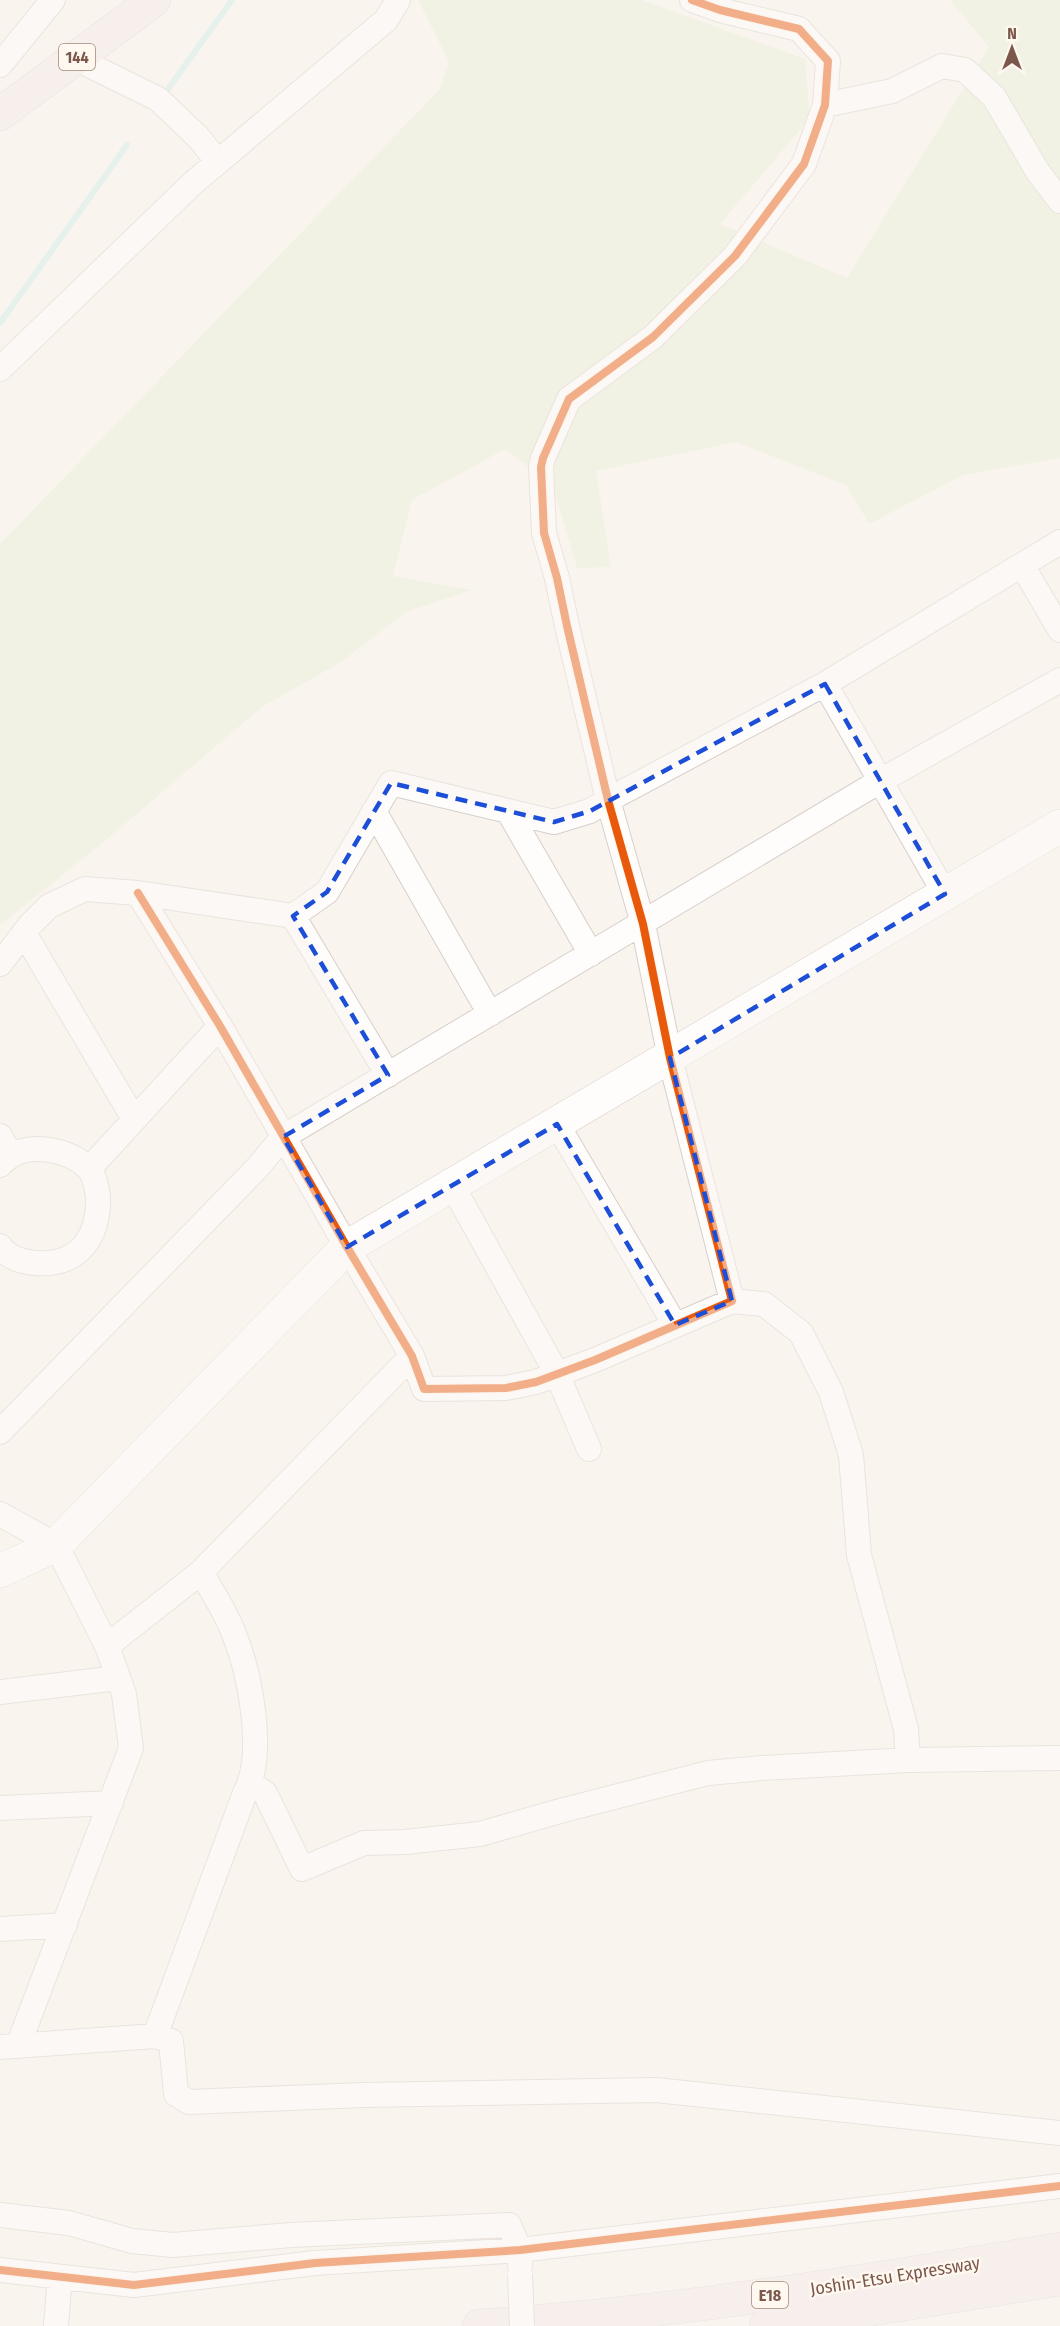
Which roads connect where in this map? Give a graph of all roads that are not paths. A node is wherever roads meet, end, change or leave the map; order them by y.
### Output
1 (53, 0) edge
2 (154, 0) edge
3 (398, 0) edge
4 (692, 0) edge
5 (75, 58) junction
6 (0, 65) edge
7 (825, 105) junction
8 (0, 114) edge
9 (218, 162) junction
10 (1060, 201) edge
11 (0, 369) edge
12 (1060, 542) edge
13 (1022, 565) junction
14 (1060, 630) edge
15 (1060, 680) edge
16 (825, 684) junction
17 (880, 781) junction
18 (608, 800) junction
19 (374, 811) junction
20 (508, 811) junction
21 (1060, 826) edge
22 (138, 893) junction
23 (945, 894) junction
24 (293, 916) junction
25 (643, 924) junction
26 (24, 933) junction
27 (591, 954) junction
28 (0, 964) edge
29 (490, 1014) junction
30 (220, 1026) junction
31 (670, 1058) junction
32 (388, 1075) junction
33 (134, 1119) junction
34 (557, 1124) junction
35 (283, 1137) junction
36 (4, 1152) edge
37 (89, 1168) junction
38 (452, 1185) junction
39 (347, 1247) junction
40 (1, 1250) edge
41 (732, 1300) junction
42 (675, 1325) junction
43 (412, 1356) junction
44 (557, 1374) junction
45 (0, 1432) edge
46 (589, 1449) dead end
47 (0, 1514) edge
48 (56, 1545) junction
49 (0, 1571) edge
50 (201, 1572) junction
51 (107, 1646) junction
52 (118, 1678) junction
53 (0, 1692) edge
54 (1060, 1758) edge
55 (908, 1760) junction
56 (250, 1783) junction
57 (111, 1803) junction
58 (0, 1808) edge
59 (65, 1925) junction
60 (0, 1929) edge
61 (155, 2036) junction
62 (9, 2047) edge
63 (1060, 2133) edge
64 (1060, 2186) edge
65 (0, 2215) edge
66 (1060, 2249) edge
67 (520, 2262) junction
68 (0, 2270) edge
69 (1060, 2279) edge
70 (59, 2285) junction
71 (56, 2326) edge
72 (479, 2326) edge
73 (522, 2326) edge
74 (766, 2326) edge

1 - 6 street
2 - 5 highway, 144
3 - 9 street
4 - 7 street
5 - 8 highway, 144
5 - 9 street
7 - 10 street
7 - 18 street
9 - 11 street
12 - 13 street
13 - 14 street
13 - 16 street
15 - 17 street
16 - 17 street
16 - 18 street
17 - 23 street
17 - 25 street
18 - 20 street
18 - 25 street
19 - 20 street
19 - 24 street
19 - 29 street
20 - 27 street
21 - 23 street
22 - 24 street
22 - 26 street
22 - 30 street
23 - 31 street
24 - 32 street
25 - 27 street
25 - 31 street
26 - 28 street
26 - 33 street
27 - 29 street
29 - 32 street
30 - 33 street
30 - 35 street
31 - 34 street
31 - 41 street
32 - 35 street
33 - 37 street
34 - 38 street
34 - 42 street
35 - 39 street
35 - 45 street
36 - 37 street
37 - 40 street
38 - 39 street
38 - 44 street
39 - 43 street
39 - 48 street
41 - 42 street
41 - 55 street
42 - 44 street
43 - 44 street
43 - 50 street
44 - 46 street
47 - 48 street
48 - 49 street
48 - 51 street
50 - 51 street
50 - 56 street
51 - 52 street
52 - 53 street
52 - 57 street
54 - 55 street
55 - 56 street
56 - 61 street
57 - 58 street
57 - 59 street
59 - 60 street
59 - 62 street
61 - 62 street
61 - 63 street
64 - 67 street
65 - 67 street
66 - 72 highway, Joshin-Etsu Expressway / E18
67 - 70 street
67 - 73 street, bridge
68 - 70 street
69 - 74 highway, Joshin-Etsu Expressway / E18
70 - 71 street

